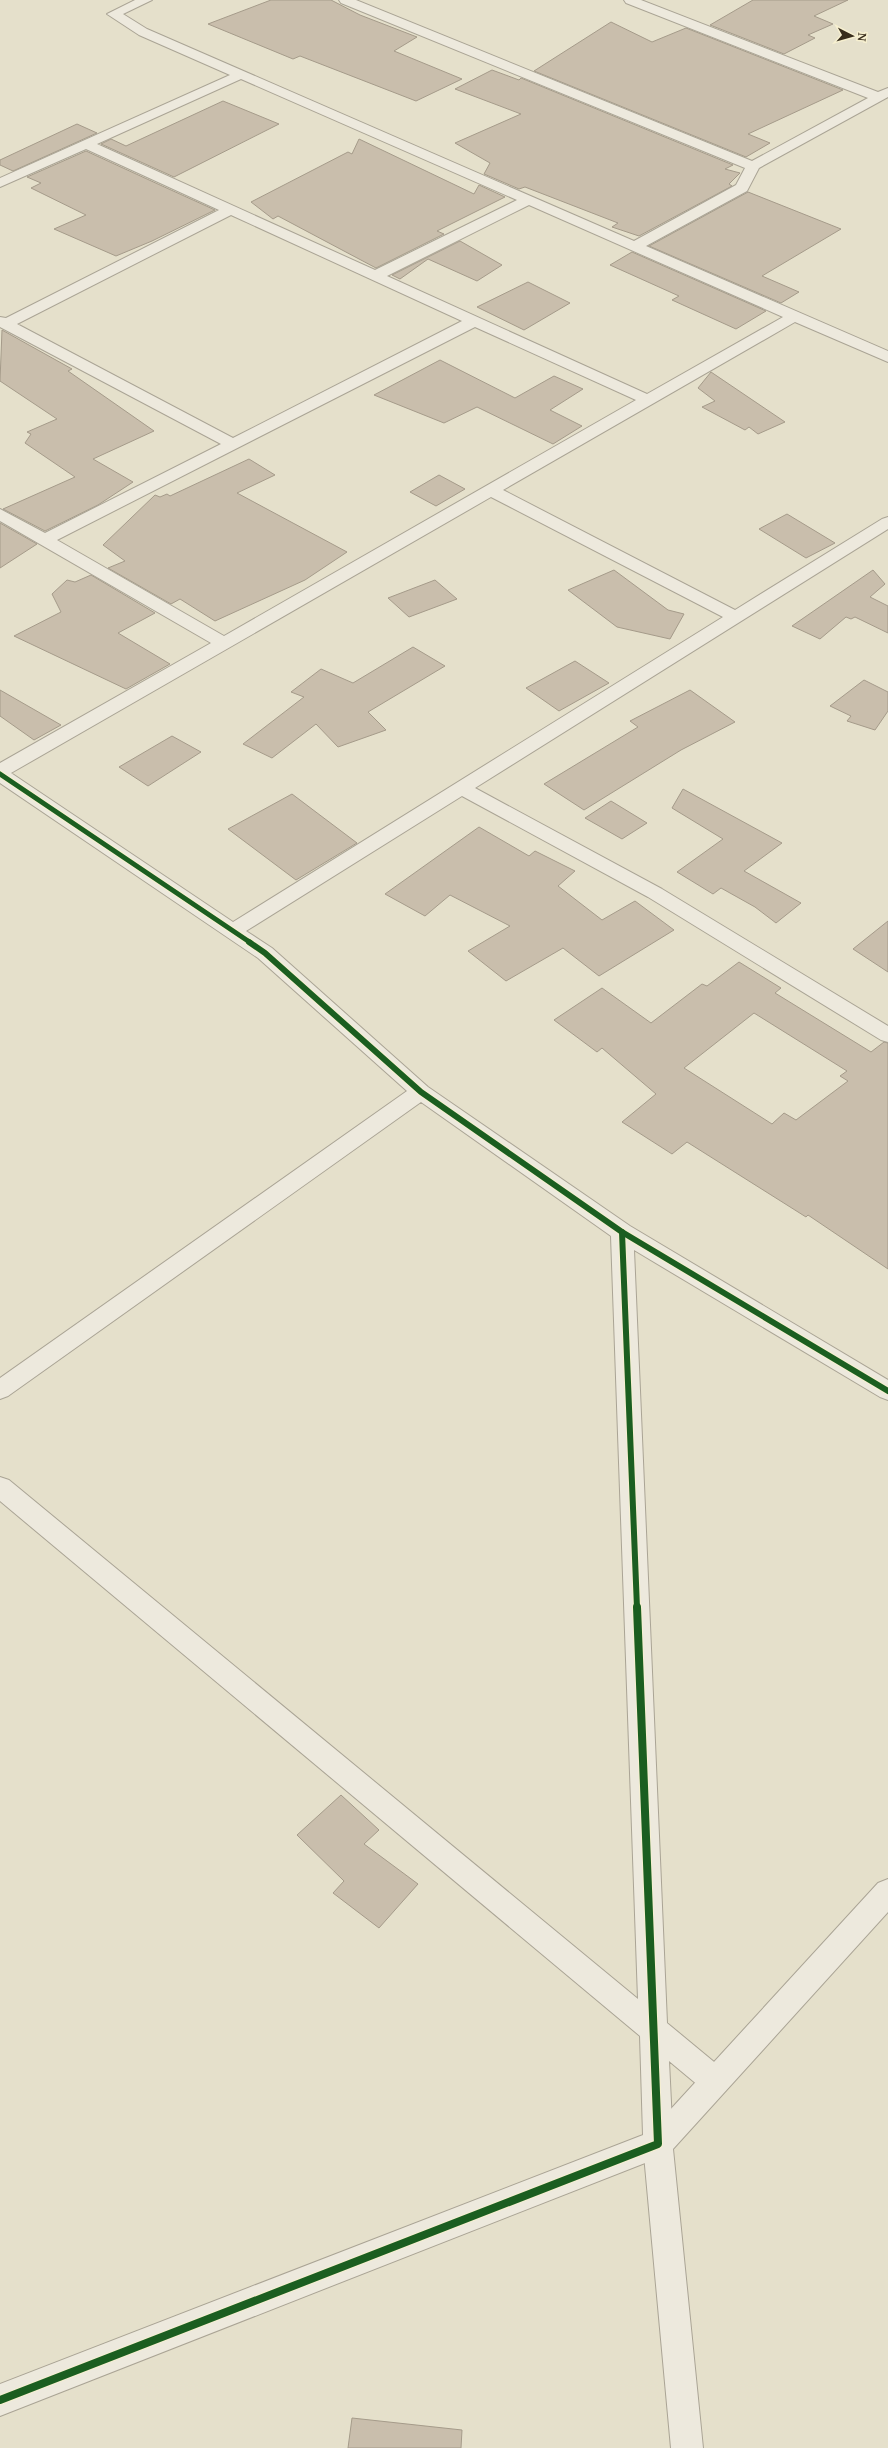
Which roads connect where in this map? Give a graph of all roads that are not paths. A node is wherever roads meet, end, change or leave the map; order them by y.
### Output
1 (146, 0) edge
2 (345, 0) edge
3 (630, 0) edge
4 (240, 75) junction
5 (883, 94) edge
6 (86, 144) junction
7 (753, 166) junction
8 (0, 183) edge
9 (529, 200) junction
10 (230, 210) junction
11 (635, 246) junction
12 (375, 276) junction
13 (795, 316) junction
14 (474, 321) junction
15 (3, 322) edge
16 (888, 357) edge
17 (648, 400) junction
18 (233, 444) junction
19 (491, 490) junction
20 (0, 514) edge
21 (888, 523) edge
22 (44, 540) junction
23 (736, 617) junction
24 (224, 643) junction
25 (0, 771) edge
26 (0, 774) edge
27 (462, 788) junction
28 (232, 931) junction
29 (888, 1036) edge
30 (421, 1092) junction
31 (622, 1232) junction
32 (0, 1390) edge
33 (888, 1391) edge
34 (0, 1487) edge
35 (888, 1892) edge
36 (653, 2030) junction
37 (715, 2081) junction
38 (658, 2144) junction
39 (0, 2400) edge
40 (687, 2448) edge

1 - 4 street
2 - 7 street
3 - 5 street
4 - 6 street
4 - 9 street
5 - 7 street
6 - 8 street
6 - 10 street
7 - 11 street
9 - 11 street
9 - 12 street
10 - 12 street
10 - 15 street
11 - 13 street
12 - 14 street
13 - 16 street
13 - 17 street
14 - 17 street
14 - 18 street
15 - 18 street
17 - 19 street
18 - 22 street
19 - 23 street
19 - 24 street
20 - 22 street
21 - 23 street
22 - 24 street
23 - 27 street
24 - 25 street
26 - 28 street
27 - 28 street
27 - 29 street
28 - 30 street
30 - 31 street
30 - 32 street
31 - 33 street
31 - 36 street
34 - 36 street
35 - 37 street
36 - 37 street
36 - 38 street
37 - 38 street
38 - 39 street
38 - 40 street

